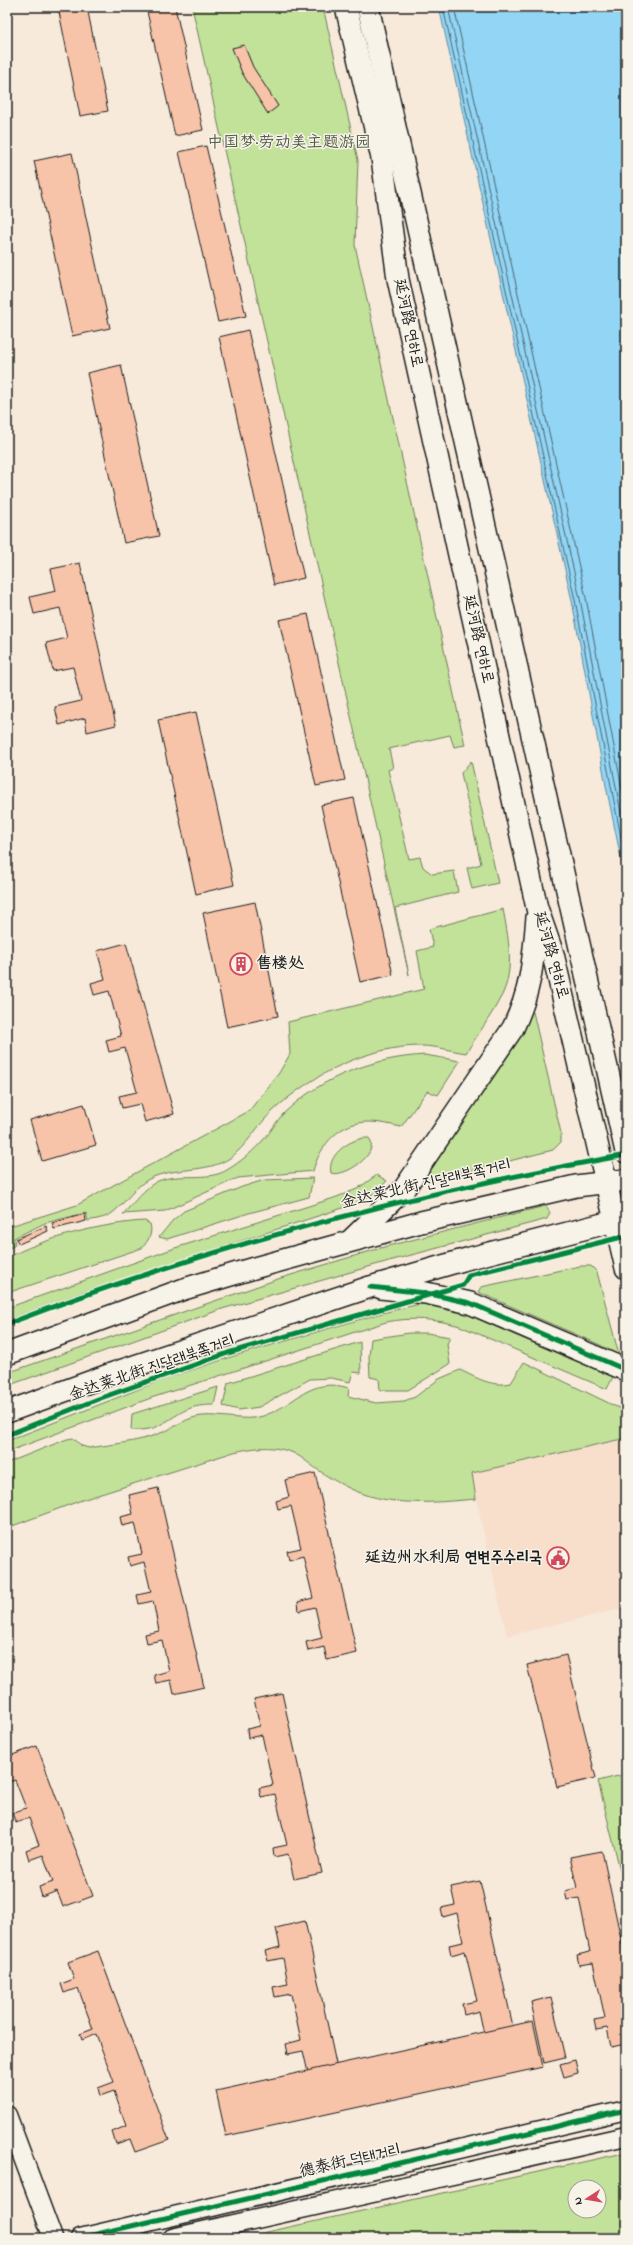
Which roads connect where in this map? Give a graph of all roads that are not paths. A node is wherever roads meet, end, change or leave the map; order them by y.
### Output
1 (346, 7) edge
2 (368, 7) edge
3 (537, 908) junction
4 (626, 1152) edge
5 (616, 1181) edge
6 (620, 1220) edge
7 (348, 1242) junction
8 (626, 1268) edge
9 (370, 1287) junction
10 (7, 1354) edge
11 (626, 1370) edge
12 (7, 1412) edge
13 (626, 2110) edge
14 (7, 2116) edge
15 (626, 2136) edge
16 (53, 2238) edge
17 (80, 2238) edge
18 (172, 2238) edge

1 - 3 main road, 延河路 연하로
2 - 4 main road, 延河路 연하로
3 - 5 main road, 延河路 연하로
3 - 7 main road
5 - 6 main road, 延河路 연하로
5 - 7 main road
6 - 8 main road, 延河路 연하로
6 - 9 main road, 金达莱北街 진달래북쪽거리
7 - 10 main road
9 - 11 main road
9 - 12 main road, 金达莱北街 진달래북쪽거리
13 - 17 street, 德泰街 덕태거리
14 - 16 street
15 - 18 street

